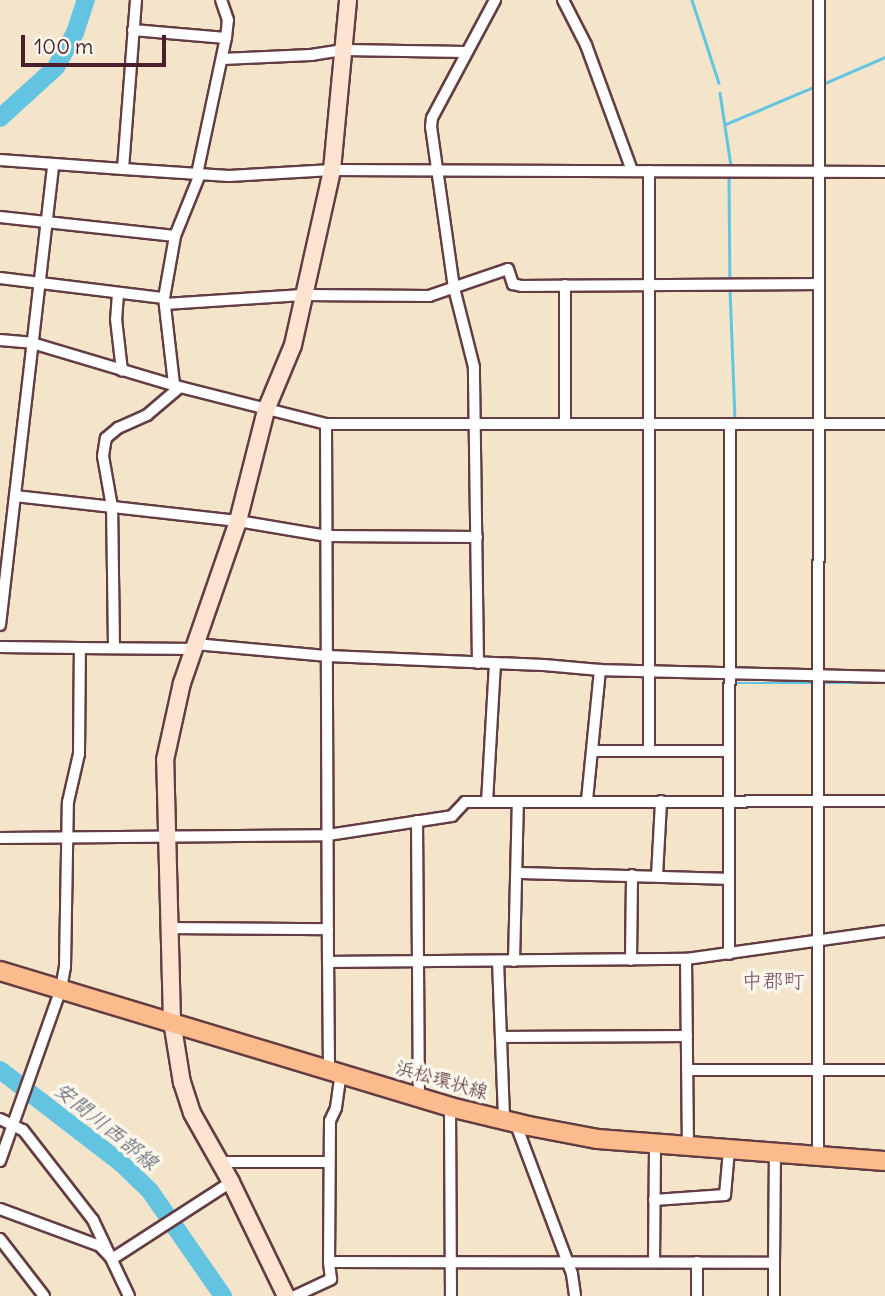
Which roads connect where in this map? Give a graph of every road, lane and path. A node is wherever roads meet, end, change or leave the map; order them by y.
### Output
1 (136, 0) edge
2 (221, 0) edge
3 (348, 0) edge
4 (495, 0) edge
5 (563, 0) edge
6 (819, 0) edge
7 (134, 30) junction
8 (226, 38) junction
9 (344, 50) junction
10 (465, 52) junction
11 (222, 59) junction
12 (0, 160) edge
13 (53, 165) junction
14 (123, 169) junction
15 (332, 170) junction
16 (632, 171) junction
17 (649, 171) junction
18 (437, 172) junction
19 (817, 172) junction
20 (885, 172) edge
21 (198, 174) junction
22 (0, 217) edge
23 (46, 222) junction
24 (175, 236) junction
25 (0, 278) edge
26 (39, 283) junction
27 (818, 284) junction
28 (565, 285) junction
29 (650, 285) junction
30 (454, 288) junction
31 (118, 292) junction
32 (303, 295) junction
33 (165, 301) junction
34 (0, 340) edge
35 (32, 343) junction
36 (122, 371) junction
37 (177, 386) junction
38 (266, 410) junction
39 (565, 423) junction
40 (326, 424) junction
41 (475, 424) junction
42 (649, 424) junction
43 (730, 424) junction
44 (818, 424) junction
45 (885, 424) edge
46 (15, 496) junction
47 (112, 507) junction
48 (238, 521) junction
49 (327, 536) junction
50 (477, 537) junction
51 (0, 625) edge
52 (114, 646) junction
53 (0, 647) edge
54 (195, 647) junction
55 (80, 648) junction
56 (328, 656) junction
57 (478, 663) junction
58 (495, 663) junction
59 (600, 670) junction
60 (649, 671) junction
61 (729, 674) junction
62 (817, 676) junction
63 (885, 677) edge
64 (594, 751) junction
65 (649, 751) junction
66 (728, 751) junction
67 (587, 800) junction
68 (818, 800) junction
69 (661, 801) junction
70 (728, 801) junction
71 (885, 801) edge
72 (487, 802) junction
73 (518, 802) junction
74 (417, 821) junction
75 (328, 835) junction
76 (0, 838) edge
77 (66, 838) junction
78 (166, 838) junction
79 (517, 873) junction
80 (632, 875) junction
81 (657, 876) junction
82 (728, 878) junction
83 (170, 928) junction
84 (328, 929) junction
85 (885, 931) edge
86 (817, 942) junction
87 (729, 954) junction
88 (687, 959) junction
89 (631, 960) junction
90 (417, 961) junction
91 (498, 961) junction
92 (514, 961) junction
93 (328, 962) junction
94 (0, 971) edge
95 (61, 989) junction
96 (172, 1021) junction
97 (501, 1037) junction
98 (687, 1037) junction
99 (335, 1070) junction
100 (687, 1070) junction
101 (819, 1070) junction
102 (885, 1070) edge
103 (418, 1096) junction
104 (450, 1107) junction
105 (0, 1119) edge
106 (510, 1121) junction
107 (13, 1122) junction
108 (654, 1144) junction
109 (688, 1147) junction
110 (729, 1150) junction
111 (775, 1154) junction
112 (818, 1156) junction
113 (0, 1161) edge
114 (885, 1161) edge
115 (218, 1162) junction
116 (328, 1162) junction
117 (231, 1182) junction
118 (654, 1200) junction
119 (0, 1209) edge
120 (0, 1239) edge
121 (112, 1259) junction
122 (329, 1262) junction
123 (654, 1262) junction
124 (697, 1262) junction
125 (450, 1263) junction
126 (567, 1263) junction
127 (774, 1263) junction
128 (44, 1296) edge
129 (129, 1296) edge
130 (286, 1296) edge
131 (295, 1296) edge
132 (451, 1296) edge
133 (575, 1296) edge
134 (697, 1296) edge
135 (775, 1296) edge

1 - 7 street
2 - 8 street
3 - 9 street
4 - 10 street
5 - 16 street
6 - 19 street
7 - 8 street
7 - 14 street
8 - 11 street
9 - 10 street
9 - 11 street
9 - 15 street
10 - 18 street
11 - 21 street
12 - 13 street
13 - 14 street
13 - 23 street
14 - 21 street
15 - 18 street
15 - 21 street
15 - 32 street
16 - 17 street
16 - 18 street
17 - 19 street
17 - 29 street
18 - 30 street
19 - 20 street
19 - 27 street
21 - 24 street
22 - 23 street
23 - 24 street
23 - 26 street
24 - 33 street
25 - 26 street
26 - 31 street
26 - 35 street
27 - 29 street
27 - 44 street
28 - 29 street
28 - 30 street
28 - 39 street
29 - 42 street
30 - 32 street
30 - 41 street
31 - 33 street
31 - 36 street
32 - 33 street
32 - 38 street
33 - 37 street
34 - 35 street
35 - 36 street
35 - 46 street
36 - 37 street
37 - 38 street
37 - 47 street
38 - 40 street
38 - 48 street
39 - 41 street
39 - 42 street
40 - 41 street
40 - 49 street
41 - 50 street
42 - 43 street
42 - 60 street
43 - 44 street
43 - 61 street
44 - 45 street
44 - 62 street
46 - 47 street
46 - 51 street
47 - 48 street
47 - 52 street
48 - 49 street
48 - 54 street
49 - 50 street
49 - 56 street
50 - 57 street
52 - 54 street
52 - 55 street
53 - 55 street
54 - 56 street
54 - 78 street
55 - 77 street
56 - 57 street
56 - 75 street
57 - 58 street
58 - 59 street
58 - 72 street
59 - 60 street
59 - 64 street
60 - 61 street
60 - 65 street
61 - 62 street
61 - 66 street
62 - 63 street
62 - 68 street
64 - 65 street
64 - 67 street
65 - 66 street
66 - 70 street
67 - 69 street
67 - 73 street
68 - 70 street
68 - 71 street
68 - 86 street
69 - 70 street
69 - 81 street
70 - 82 street
72 - 73 street
72 - 74 street
73 - 79 street
74 - 75 street
74 - 90 street
75 - 78 street
75 - 84 street
76 - 77 street
77 - 78 street
77 - 95 street
78 - 83 street
79 - 80 street
79 - 92 street
80 - 81 street
80 - 89 street
81 - 82 street
82 - 87 street
83 - 84 street
83 - 96 street
84 - 93 street
85 - 86 street
86 - 87 street
86 - 101 street
87 - 88 street
88 - 89 street
88 - 98 street
89 - 92 street
90 - 91 street
90 - 93 street
90 - 103 street
91 - 92 street
91 - 97 street
93 - 99 street
94 - 95 main road, 浜松環状線
95 - 96 main road, 浜松環状線
95 - 107 street
96 - 99 main road, 浜松環状線
96 - 115 street
97 - 98 street
97 - 106 street
98 - 100 street
99 - 103 main road, 浜松環状線
99 - 116 street
100 - 101 street
100 - 109 street
101 - 102 street
101 - 112 street
103 - 104 main road, 浜松環状線
104 - 106 main road, 浜松環状線
104 - 125 street
105 - 107 street
106 - 108 main road, 浜松環状線
106 - 126 street
107 - 113 street
107 - 121 street
108 - 109 main road, 浜松環状線
108 - 118 street
109 - 110 main road, 浜松環状線
110 - 111 main road, 浜松環状線
110 - 118 street
111 - 112 main road, 浜松環状線
111 - 127 street
112 - 114 main road, 浜松環状線
115 - 116 street
115 - 117 street
116 - 122 street
117 - 121 street
117 - 130 street
118 - 123 street
119 - 121 street
120 - 128 street
121 - 129 street
122 - 125 street
122 - 131 street
123 - 124 street
123 - 126 street
124 - 127 street
124 - 134 street
125 - 126 street
125 - 132 street
126 - 133 street
127 - 135 street

